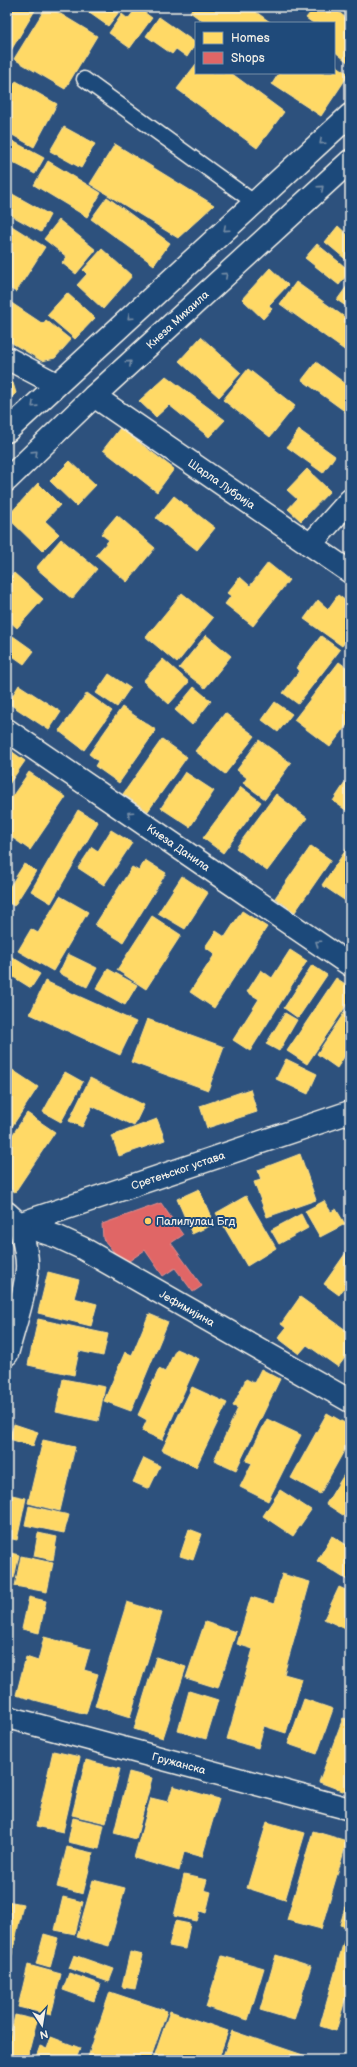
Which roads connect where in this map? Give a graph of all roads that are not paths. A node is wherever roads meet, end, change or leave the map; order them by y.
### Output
1 (84, 79) dead end
2 (350, 115) edge
3 (350, 161) edge
4 (255, 203) junction
5 (7, 358) edge
6 (56, 384) junction
7 (94, 396) junction
8 (7, 430) edge
9 (7, 480) edge
10 (350, 500) edge
11 (310, 545) junction
12 (350, 572) edge
13 (7, 730) edge
14 (350, 965) edge
15 (350, 1112) edge
16 (11, 1222) edge
17 (7, 1354) edge
18 (350, 1401) edge
19 (7, 1716) edge
20 (350, 1809) edge

1 - 4 lane
2 -> 4 street
7 -> 3 street, Кнеза Михаила
4 -> 6 street
5 - 6 street
6 -> 8 street
9 -> 7 street, Кнеза Михаила
7 - 11 street, Шарла Лубрија
10 - 11 street
11 - 12 street, Шарла Лубрија
14 -> 13 street, Кнеза Данила
15 - 16 street, Сретењског устава
16 - 17 street
16 - 18 street, Јефимијина
19 - 20 street, Гружанска

